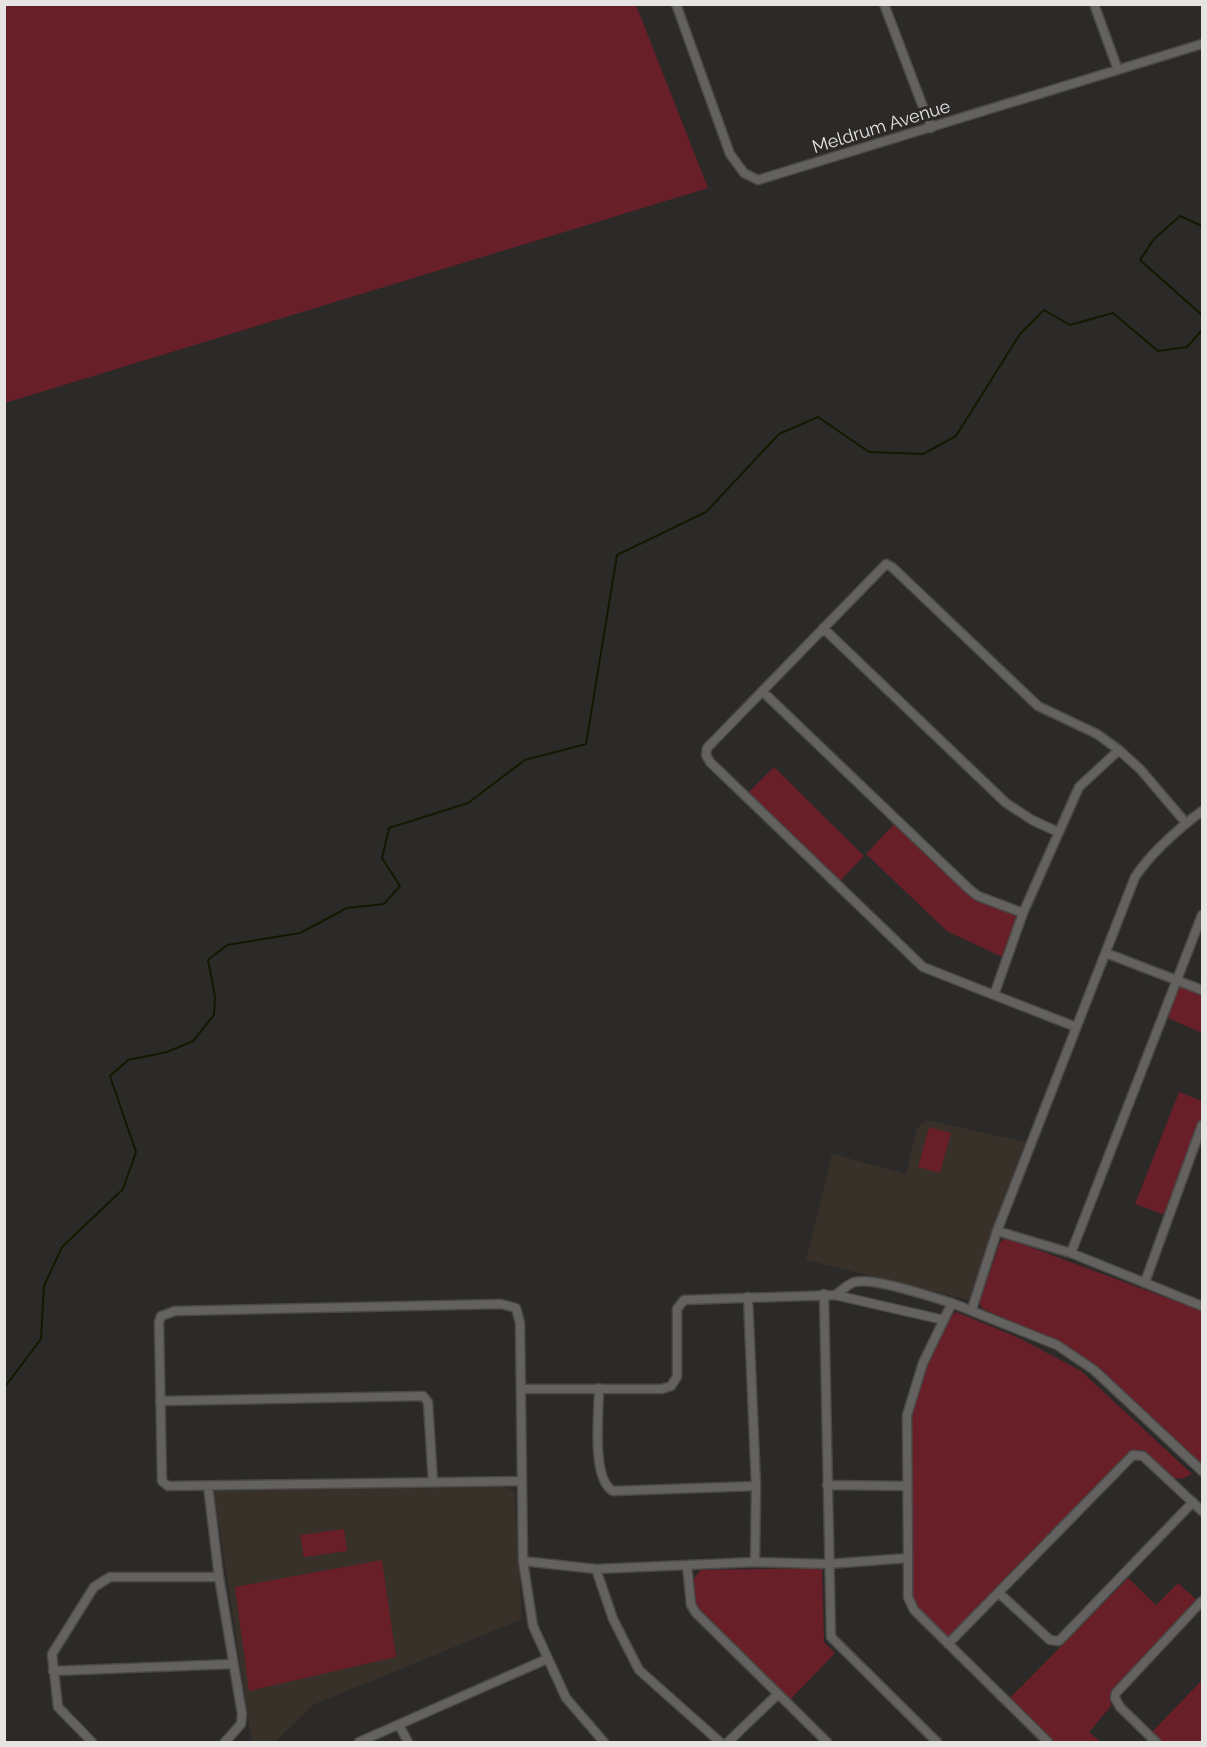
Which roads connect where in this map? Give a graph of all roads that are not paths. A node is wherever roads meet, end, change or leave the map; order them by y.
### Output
1 (676, 4) edge
2 (885, 4) edge
3 (1094, 4) edge
4 (1203, 44) edge
5 (1118, 70) junction
6 (931, 128) junction
7 (823, 628) junction
8 (762, 691) junction
9 (1119, 750) junction
10 (1203, 811) edge
11 (1186, 823) junction
12 (1058, 832) junction
13 (1023, 913) junction
14 (1203, 915) edge
15 (1106, 953) junction
16 (1176, 982) junction
17 (1203, 990) edge
18 (994, 995) junction
19 (1076, 1027) junction
20 (1203, 1125) edge
21 (997, 1232) junction
22 (1071, 1253) junction
23 (1145, 1282) junction
24 (824, 1294) junction
25 (835, 1295) junction
26 (748, 1297) junction
27 (952, 1303) junction
28 (1203, 1306) edge
29 (972, 1310) junction
30 (944, 1320) junction
31 (599, 1388) junction
32 (521, 1389) junction
33 (160, 1401) junction
34 (1203, 1472) edge
35 (521, 1481) junction
36 (433, 1484) junction
37 (827, 1485) junction
38 (208, 1486) junction
39 (756, 1486) junction
40 (907, 1486) junction
41 (1193, 1502) junction
42 (1203, 1511) edge
43 (908, 1558) junction
44 (523, 1561) junction
45 (755, 1562) junction
46 (828, 1564) junction
47 (687, 1565) junction
48 (596, 1569) junction
49 (219, 1577) junction
50 (999, 1593) junction
51 (1203, 1601) edge
52 (948, 1644) junction
53 (547, 1659) junction
54 (233, 1664) junction
55 (53, 1671) junction
56 (777, 1695) junction
57 (399, 1725) junction
58 (93, 1743) edge
59 (225, 1743) edge
60 (359, 1743) edge
61 (408, 1743) edge
62 (604, 1743) edge
63 (720, 1743) edge
64 (728, 1743) edge
65 (827, 1743) edge
66 (937, 1743) edge
67 (1048, 1743) edge
68 (1156, 1743) edge

1 - 6 street, Meldrum Avenue
2 - 6 street
3 - 5 street
4 - 5 street, Meldrum Avenue
5 - 6 street, Meldrum Avenue
7 - 8 street
7 - 9 street
7 - 12 street
8 - 13 street
8 - 18 street
9 - 11 street
9 - 12 street
10 - 11 street
11 - 15 street
12 - 13 street
13 - 18 street
14 - 16 street
15 - 16 street
15 - 19 street
16 - 17 street
16 - 22 street
18 - 19 street
19 - 21 street
20 - 23 street
21 - 22 street
21 - 29 street
22 - 23 street
23 - 28 street
24 - 25 street
24 - 26 street
24 - 37 street
25 - 27 street
25 - 30 street
26 - 31 street
26 - 39 street
27 - 29 street
27 - 30 street
29 - 34 street
30 - 40 street
31 - 32 street
31 - 39 street
32 - 33 street
32 - 35 street
33 - 36 street
33 - 38 street
35 - 36 street
35 - 44 street
36 - 38 street
37 - 40 street
37 - 46 street
38 - 49 street
39 - 45 street
40 - 43 street
41 - 42 street
41 - 50 street
41 - 50 street
43 - 46 street
43 - 52 street
44 - 48 street
44 - 53 street
45 - 46 street
45 - 47 street
46 - 66 street
47 - 48 street
47 - 56 street
48 - 63 street
49 - 54 street
49 - 55 street
50 - 52 street
51 - 68 street
52 - 67 street
53 - 57 street
53 - 62 street
54 - 55 street
54 - 59 street
55 - 58 street
56 - 64 street
56 - 65 street
57 - 60 street
57 - 61 street

